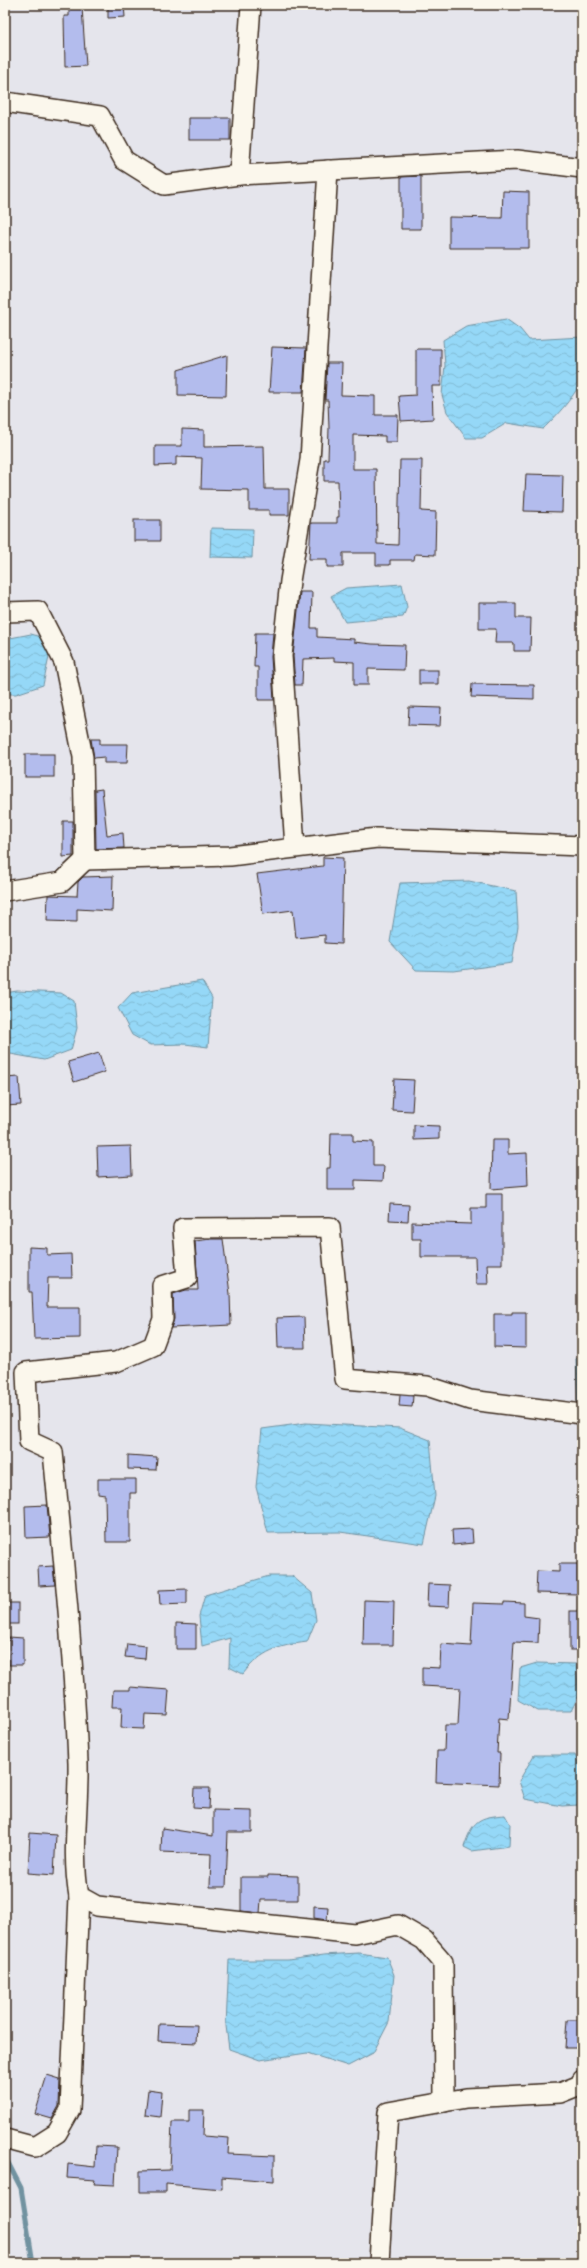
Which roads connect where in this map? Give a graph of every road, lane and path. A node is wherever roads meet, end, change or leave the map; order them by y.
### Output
1 (251, 5) edge
2 (5, 102) edge
3 (582, 168) edge
4 (328, 170) junction
5 (239, 175) junction
6 (5, 612) edge
7 (582, 846) edge
8 (296, 848) junction
9 (84, 860) junction
10 (5, 891) edge
11 (582, 1414) edge
12 (79, 1896) junction
13 (582, 2080) edge
14 (444, 2102) junction
15 (5, 2139) edge
16 (379, 2263) edge

1 - 5 street
2 - 5 street
3 - 4 street
4 - 5 street
4 - 8 street
6 - 9 street
7 - 8 street
8 - 9 street
9 - 10 street
11 - 12 street
12 - 14 street
12 - 15 street
13 - 14 street
14 - 16 street

